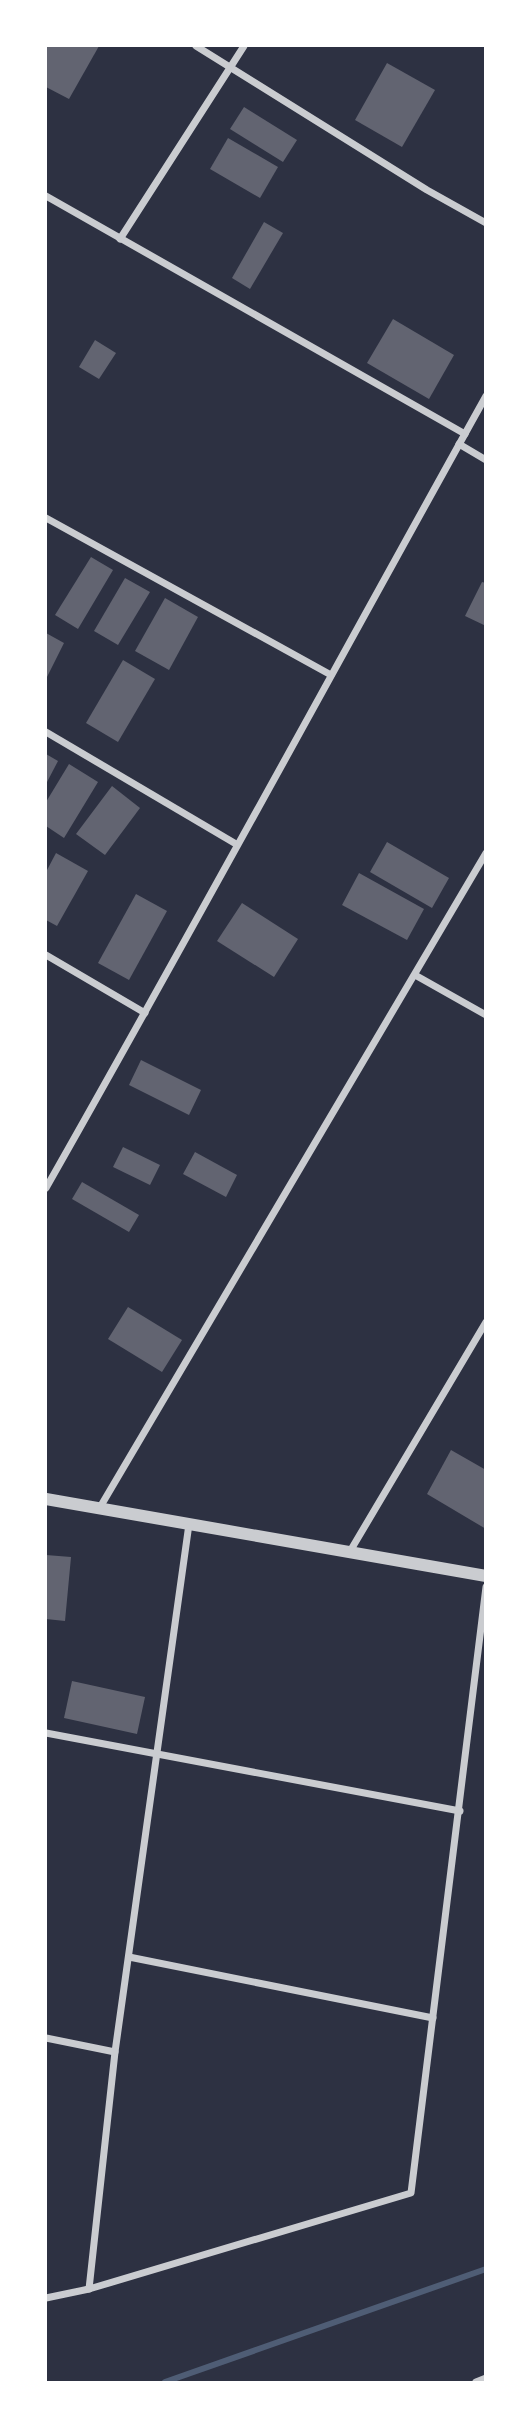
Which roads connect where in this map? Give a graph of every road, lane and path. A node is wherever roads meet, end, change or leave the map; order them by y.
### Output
1 (196, 46) edge
2 (244, 46) edge
3 (231, 68) junction
4 (46, 196) edge
5 (485, 223) edge
6 (120, 239) junction
7 (485, 396) edge
8 (464, 434) junction
9 (459, 444) junction
10 (485, 460) edge
11 (46, 518) edge
12 (331, 675) junction
13 (46, 732) edge
14 (236, 844) junction
15 (485, 853) edge
16 (46, 955) edge
17 (415, 975) junction
18 (145, 1013) junction
19 (485, 1015) edge
20 (46, 1188) edge
21 (485, 1322) edge
22 (46, 1499) edge
23 (99, 1508) junction
24 (189, 1524) junction
25 (349, 1553) junction
26 (485, 1576) edge
27 (485, 1587) edge
28 (46, 1733) edge
29 (158, 1755) junction
30 (460, 1811) junction
31 (129, 1957) junction
32 (433, 2018) junction
33 (46, 2038) edge
34 (115, 2052) junction
35 (89, 2289) junction
36 (46, 2298) edge
37 (485, 2378) edge
38 (476, 2382) edge

1 - 3 street
2 - 3 street
3 - 5 street
3 - 6 street
4 - 6 street
6 - 8 street
7 - 8 street
8 - 9 street
9 - 10 street
9 - 12 street
11 - 12 street
12 - 14 street
13 - 14 street
14 - 18 street
15 - 17 street
16 - 18 street
17 - 19 street
17 - 23 street
18 - 20 street
21 - 25 street
22 - 23 street
23 - 24 street
24 - 25 street
24 - 29 street
25 - 26 street
27 - 30 street
28 - 29 street
29 - 30 street
29 - 31 street
30 - 32 street
31 - 32 street
31 - 34 street
32 - 35 street
33 - 34 street
34 - 35 street
35 - 36 street
37 - 38 street

